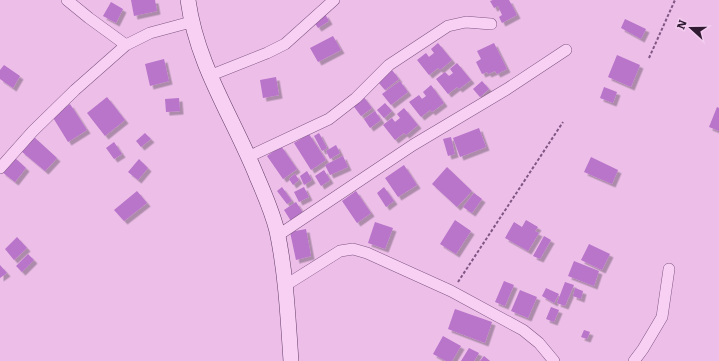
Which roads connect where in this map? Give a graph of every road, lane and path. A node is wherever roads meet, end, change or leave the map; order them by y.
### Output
1 (67, 0) edge
2 (188, 0) edge
3 (675, 0) edge
4 (328, 2) edge
5 (191, 22) junction
6 (491, 24) dead end
7 (126, 45) junction
8 (566, 50) dead end
9 (649, 58) dead end
10 (209, 76) junction
11 (563, 122) dead end
12 (248, 157) junction
13 (0, 168) edge
14 (277, 236) junction
15 (669, 270) dead end
16 (286, 285) junction
17 (451, 291) junction
18 (291, 361) edge
19 (554, 361) edge
20 (634, 361) edge

1 - 7 street
2 - 5 street
3 - 9 path
4 - 10 street
5 - 7 street
5 - 10 street
6 - 12 street
7 - 13 street
8 - 14 street
10 - 12 street
11 - 17 path
12 - 14 street
14 - 16 street
15 - 20 street
16 - 17 street
16 - 18 street
17 - 19 street

